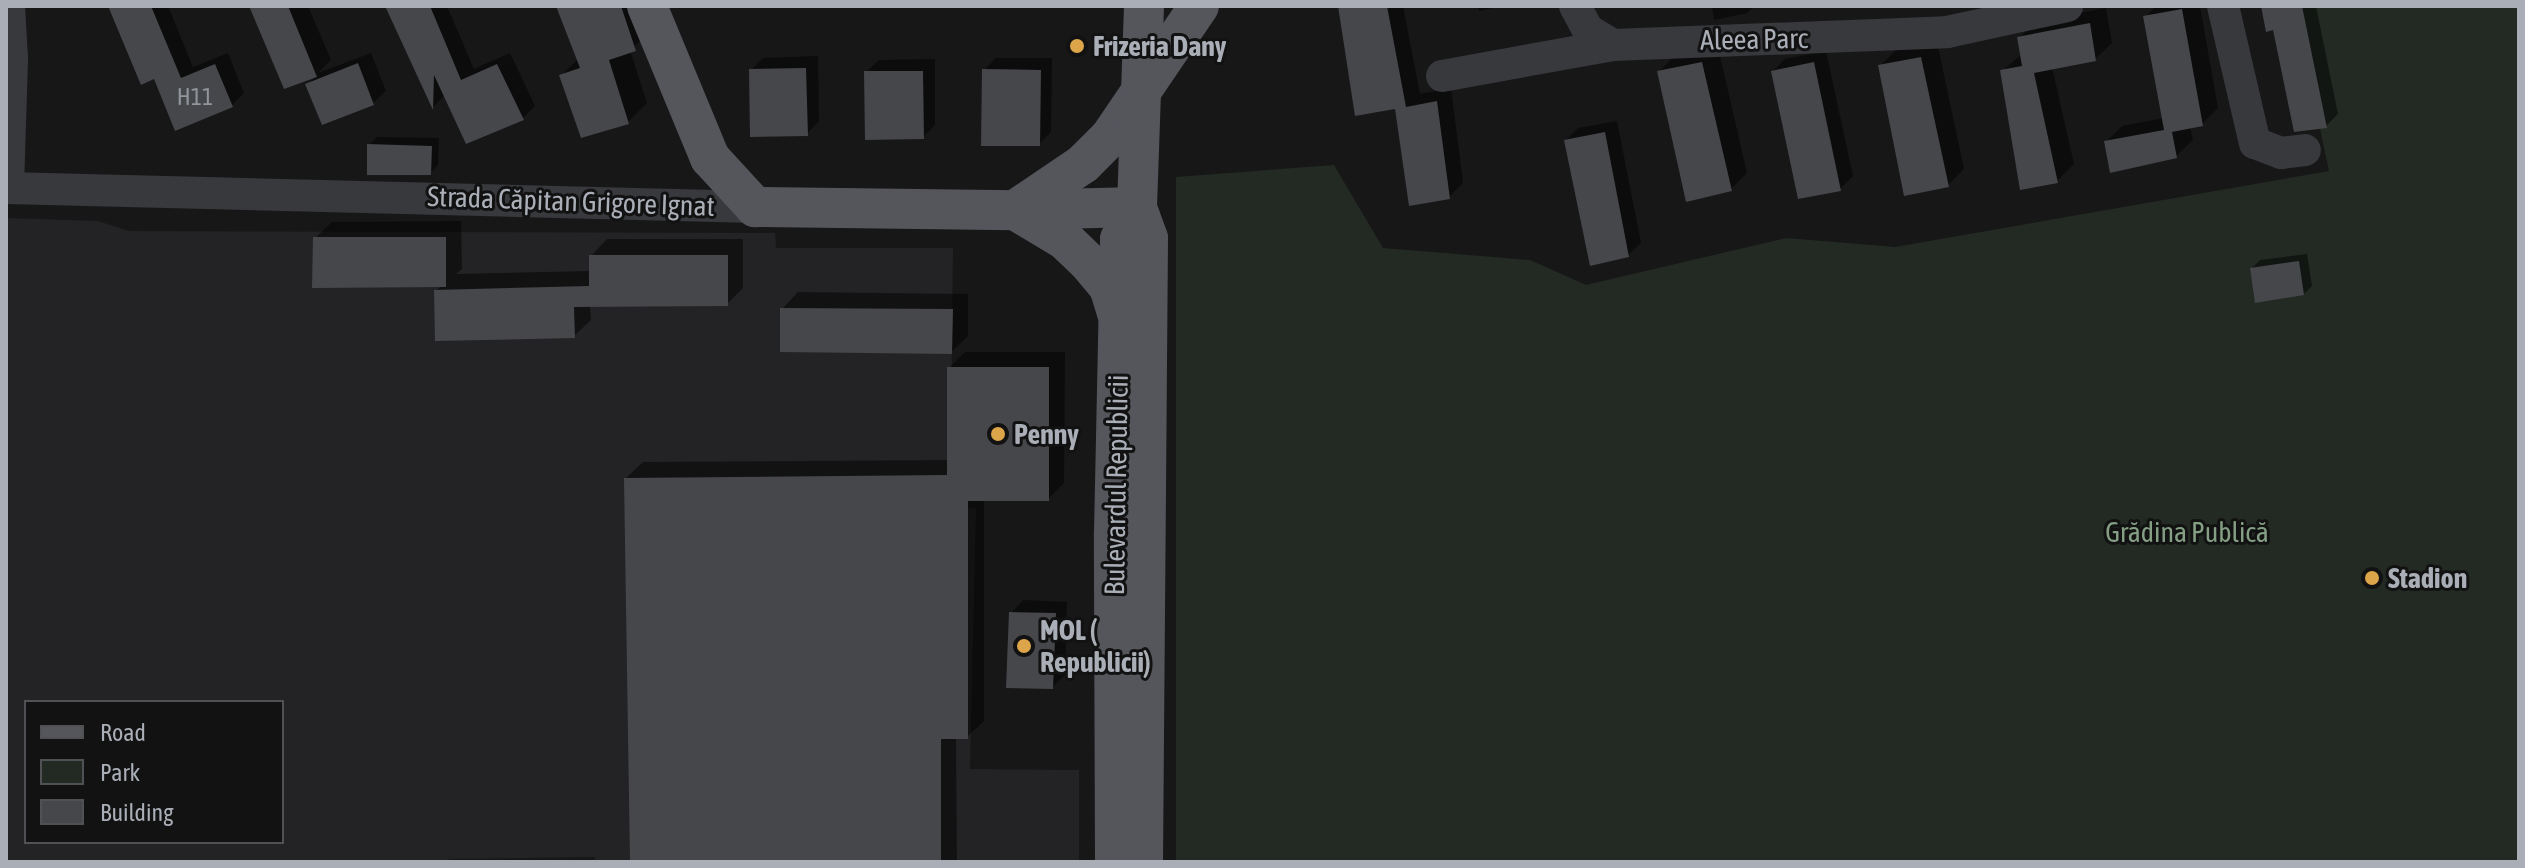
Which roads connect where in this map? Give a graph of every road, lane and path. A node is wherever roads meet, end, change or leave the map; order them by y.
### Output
1 (9, 6) edge
2 (647, 6) edge
3 (1144, 6) edge
4 (1199, 6) edge
5 (1575, 6) edge
6 (2067, 6) edge
7 (2223, 6) edge
8 (1613, 45) junction
9 (8, 47) edge
10 (1442, 76) dead end
11 (1141, 94) junction
12 (2305, 150) dead end
13 (7, 188) edge
14 (755, 207) junction
15 (1137, 207) junction
16 (1015, 210) junction
17 (1119, 322) junction
18 (1115, 862) edge
19 (1143, 862) edge

1 - 9 street
2 - 14 main road
3 - 11 main road, Bulevardul Republicii
4 - 11 main road
5 - 8 street
6 - 8 street, Aleea Parc
7 - 12 street
8 - 10 street, Aleea Parc
9 - 13 street
11 - 15 main road, Bulevardul Republicii
11 - 16 main road
13 - 14 street, Strada Căpitan Grigore Ignat
14 - 16 main road, Strada Căpitan Grigore Ignat
15 - 16 main road, Strada Căpitan Grigore Ignat
15 - 17 main road, Bulevardul Republicii
15 - 19 main road, Bulevardul Republicii
16 - 17 main road
17 - 18 main road, Bulevardul Republicii

